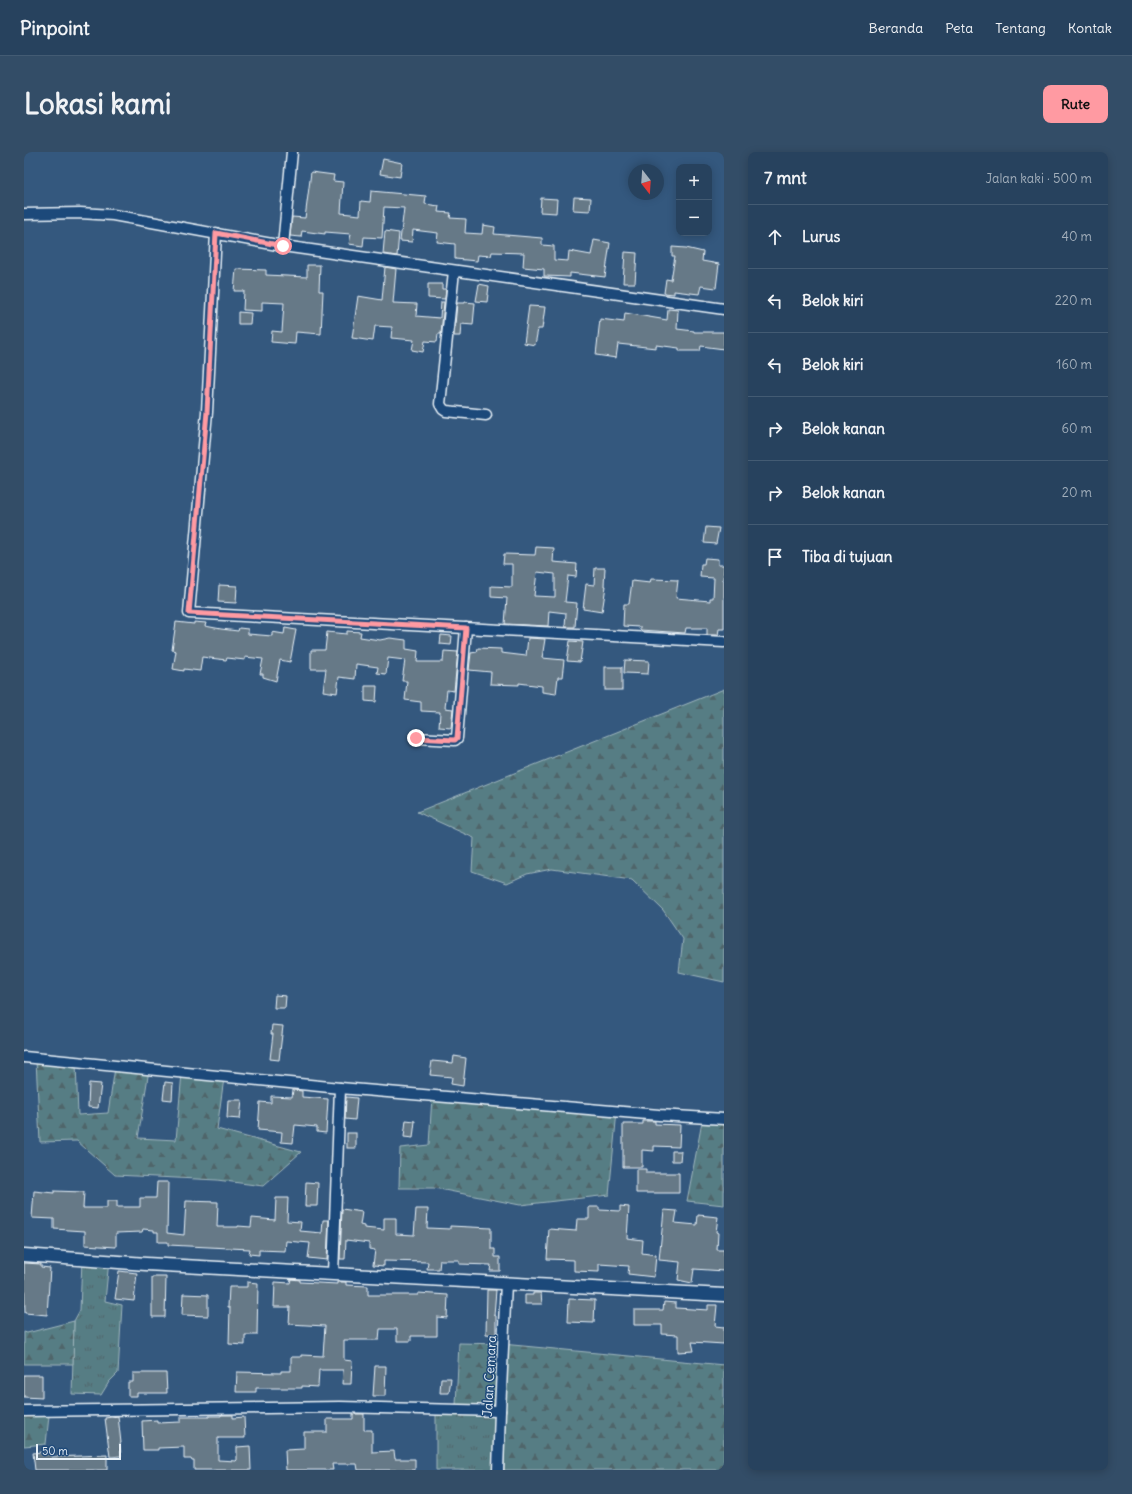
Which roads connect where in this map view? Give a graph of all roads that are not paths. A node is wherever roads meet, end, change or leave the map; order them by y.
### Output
1 (292, 152) edge
2 (24, 214) edge
3 (216, 233) junction
4 (283, 246) junction
5 (454, 271) junction
6 (724, 309) edge
7 (486, 415) dead end
8 (466, 628) junction
9 (724, 642) edge
10 (416, 738) dead end
11 (24, 1057) edge
12 (340, 1088) junction
13 (724, 1119) edge
14 (24, 1256) edge
15 (333, 1274) junction
16 (506, 1283) junction
17 (724, 1295) edge
18 (24, 1411) edge
19 (500, 1411) junction
20 (498, 1470) edge

1 - 4 street
2 - 3 street
3 - 4 street
3 - 8 street
4 - 5 street
5 - 6 street
5 - 7 street
8 - 9 street
8 - 10 street
11 - 12 street
12 - 13 street
12 - 15 street
14 - 15 street
15 - 16 street
16 - 17 street
16 - 19 street, Jalan Cemara
18 - 19 street
19 - 20 street, Jalan Cemara

